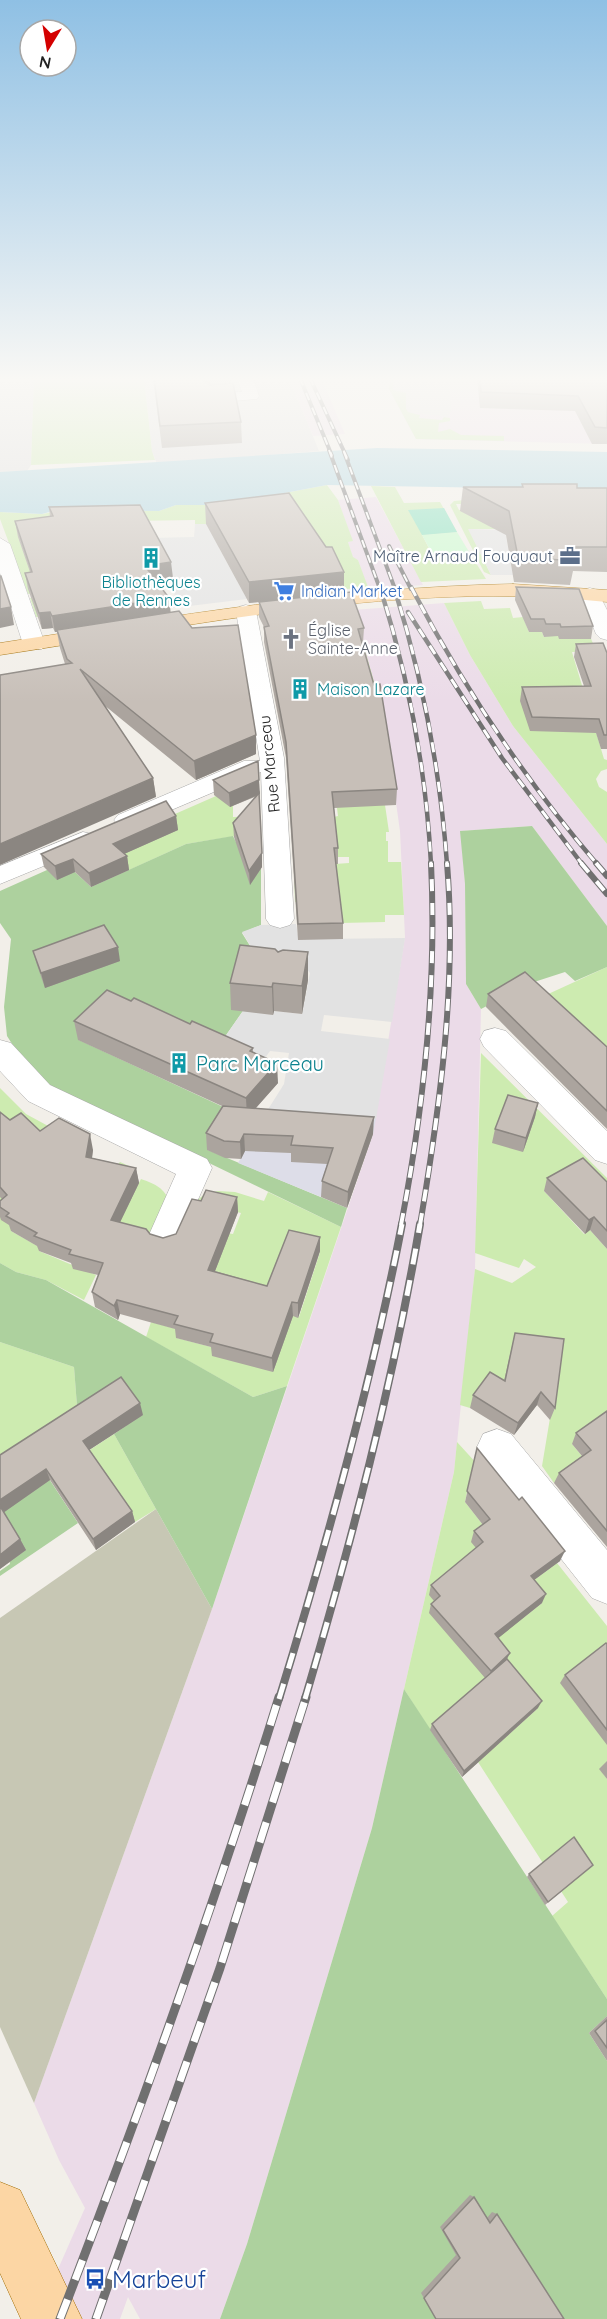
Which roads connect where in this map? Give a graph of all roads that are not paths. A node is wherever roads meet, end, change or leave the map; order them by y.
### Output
1 (0, 544) edge
2 (599, 595) edge
3 (246, 612) junction
4 (607, 634) edge
5 (34, 644) junction
6 (0, 649) edge
7 (272, 758) junction
8 (0, 876) edge
9 (280, 919) dead end
10 (495, 1039) dead end
11 (0, 1051) edge
12 (607, 1151) edge
13 (165, 1237) edge
14 (497, 1447) dead end
15 (607, 1583) edge
16 (9, 2230) edge
17 (52, 2319) edge

1 - 5 street
2 - 3 main road
2 - 4 street
3 - 5 main road
3 - 7 street, Rue Marceau
5 - 6 main road
7 - 8 street
7 - 9 street, Rue Marceau
10 - 12 street
11 - 13 street
14 - 15 street
16 - 17 main road

